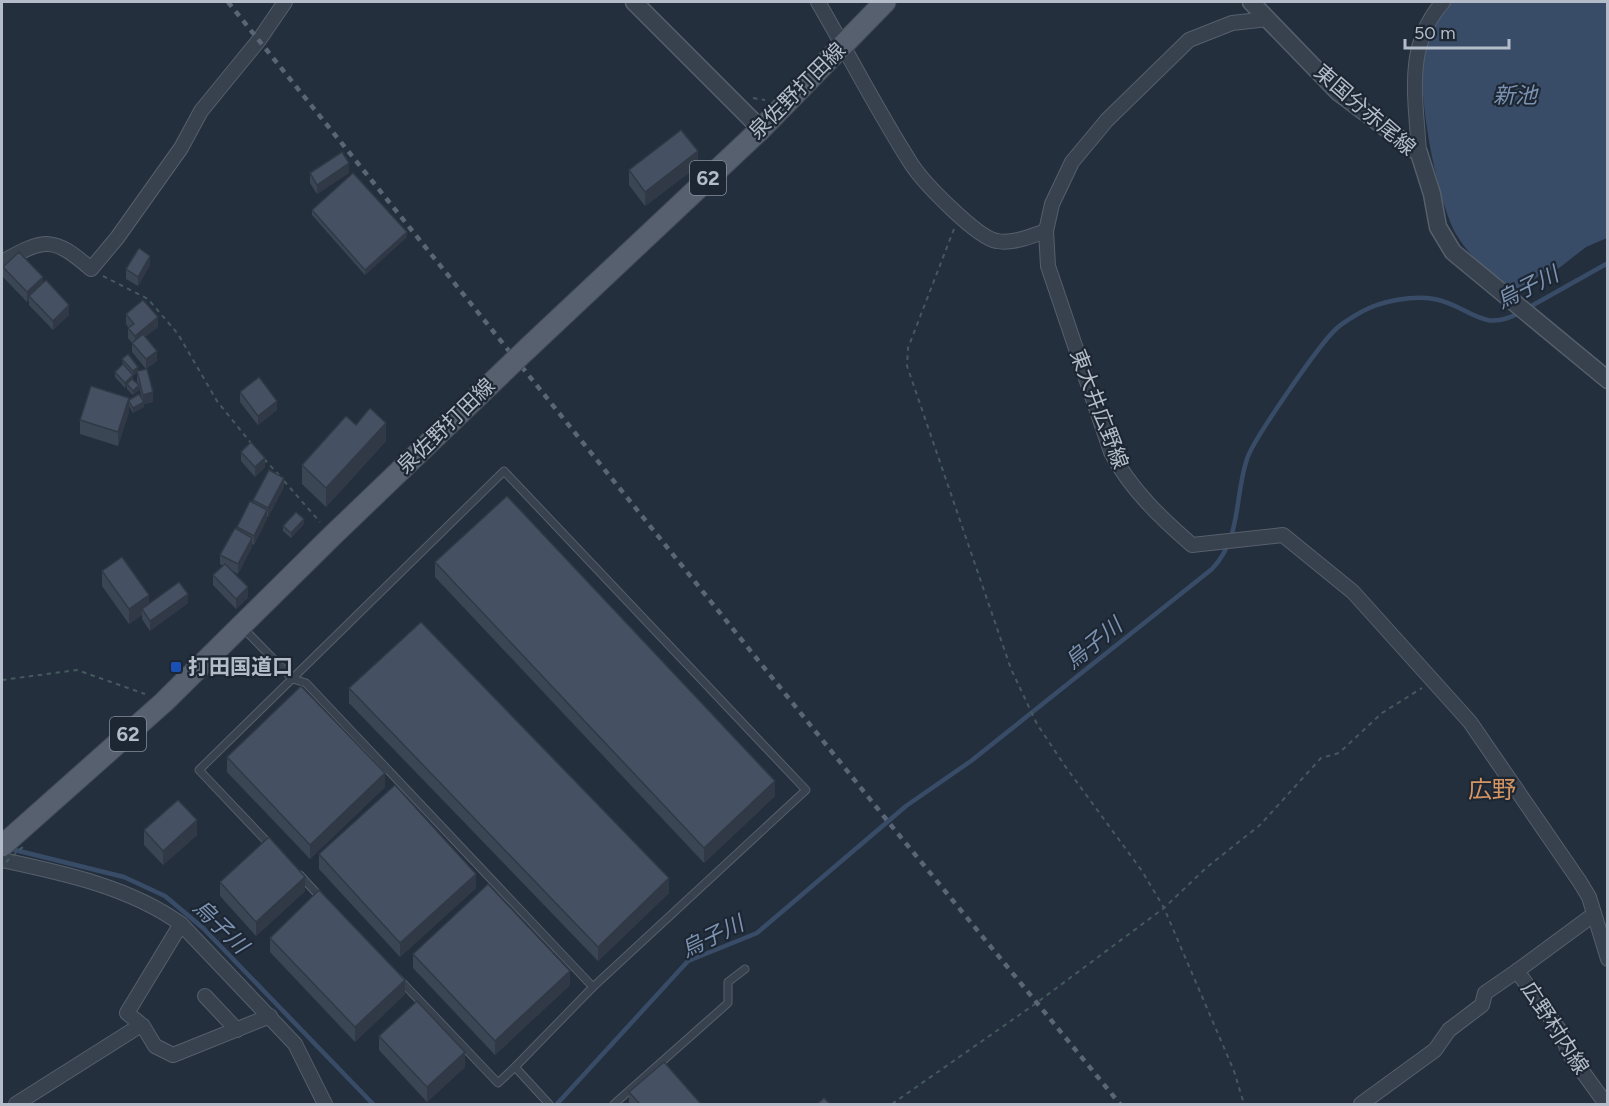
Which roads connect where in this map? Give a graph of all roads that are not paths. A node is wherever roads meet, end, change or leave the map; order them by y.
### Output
1 (285, 2) edge
2 (634, 2) edge
3 (818, 2) edge
4 (885, 2) edge
5 (1251, 2) edge
6 (1443, 2) edge
7 (1268, 19) junction
8 (844, 45) junction
9 (761, 129) junction
10 (1419, 153) junction
11 (1046, 231) junction
12 (2, 262) edge
13 (1608, 380) edge
14 (241, 627) junction
15 (293, 680) junction
16 (9, 850) edge
17 (280, 855) edge
18 (296, 872) edge
19 (329, 905) edge
20 (1593, 915) junction
21 (181, 924) junction
22 (1608, 958) edge
23 (745, 969) dead end
24 (1517, 971) junction
25 (393, 973) edge
26 (593, 987) junction
27 (205, 996) dead end
28 (270, 1016) junction
29 (141, 1025) junction
30 (237, 1030) junction
31 (514, 1067) junction
32 (16, 1104) edge
33 (325, 1104) edge
34 (549, 1104) edge
35 (615, 1104) edge
36 (1361, 1104) edge
37 (1606, 1104) edge

1 - 12 street
2 - 9 street
3 - 8 street
4 - 8 main road, 泉佐野打田線 / 62
5 - 7 street, 東国分赤尾線
6 - 10 street
7 - 10 street, 東国分赤尾線
7 - 11 street, 東大井広野線
8 - 9 main road, 泉佐野打田線 / 62
8 - 11 street
9 - 14 main road, 泉佐野打田線 / 62, bridge
10 - 13 street, 東国分赤尾線
11 - 20 street, 東大井広野線
14 - 15 lane
14 - 16 main road, 泉佐野打田線 / 62
15 - 17 lane
15 - 26 lane
15 - 26 lane
16 - 21 street
18 - 19 lane
20 - 22 street, 東大井広野線
20 - 24 street, 広野村内線
21 - 28 street
21 - 29 street
23 - 35 lane
24 - 36 street
24 - 37 street, 広野村内線
25 - 31 lane
26 - 31 lane
27 - 30 street
28 - 30 street
28 - 33 street
29 - 30 street
29 - 32 street
31 - 34 lane

